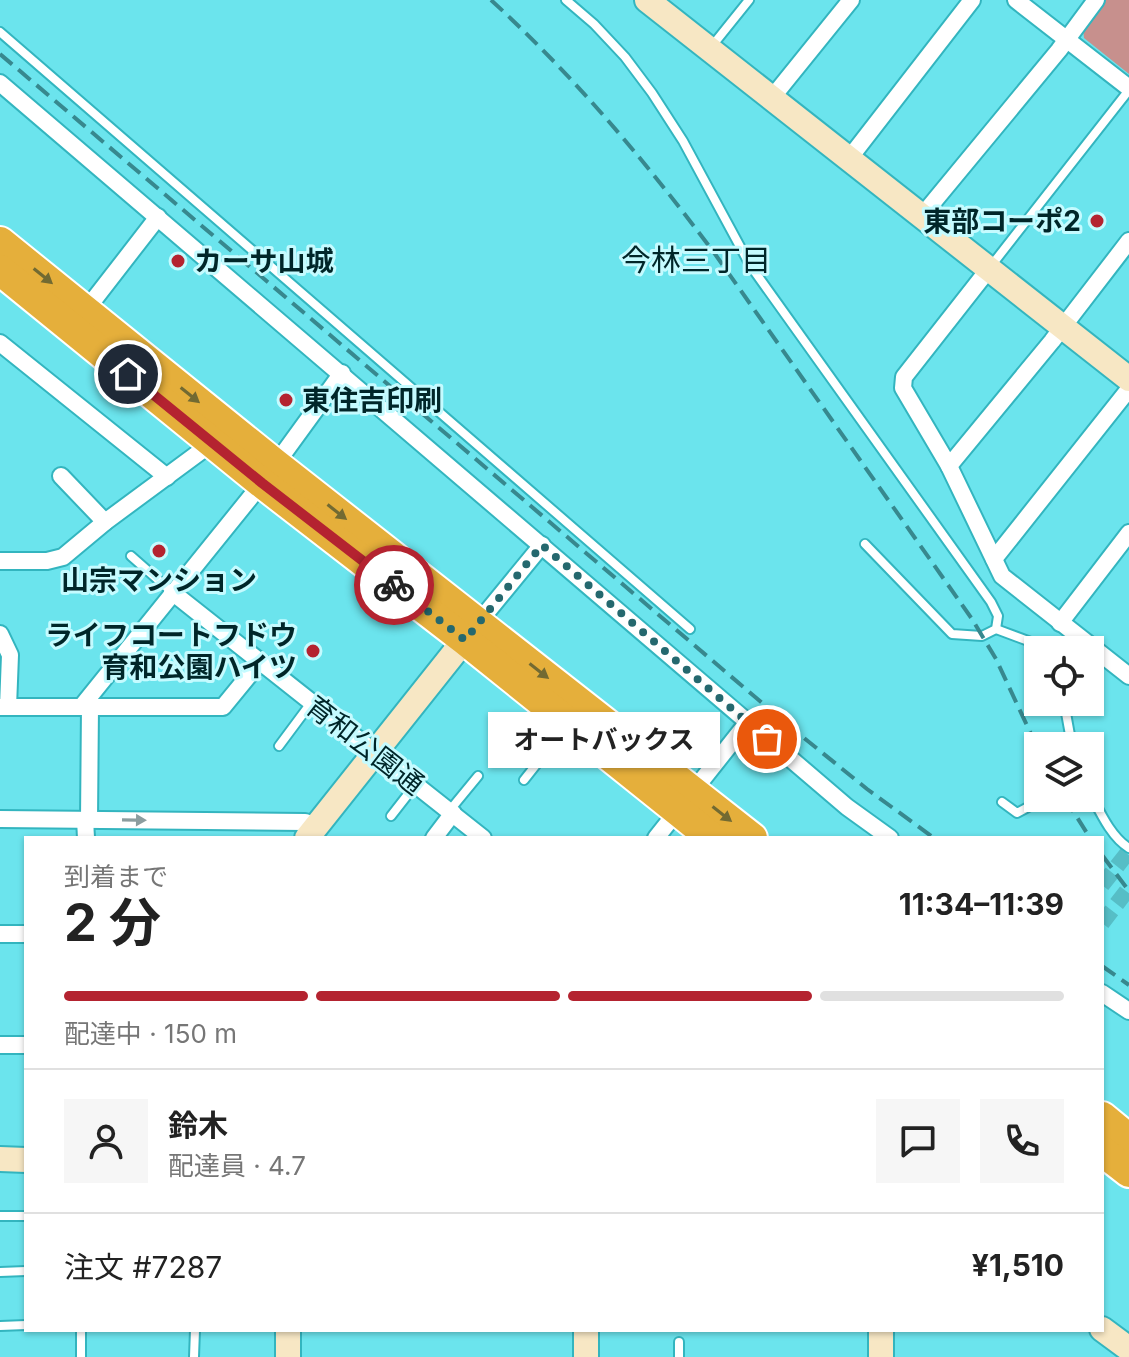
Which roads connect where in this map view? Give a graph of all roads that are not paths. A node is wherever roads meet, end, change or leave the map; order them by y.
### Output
1 (566, 0) edge
2 (647, 0) edge
3 (749, 0) edge
4 (851, 0) edge
5 (972, 0) edge
6 (1016, 0) edge
7 (1096, 0) edge
8 (0, 32) edge
9 (1066, 39) junction
10 (709, 50) junction
11 (0, 83) edge
12 (1129, 89) edge
13 (771, 99) junction
14 (848, 160) junction
15 (158, 217) junction
16 (921, 217) junction
17 (1129, 241) edge
18 (0, 242) edge
19 (0, 270) edge
20 (988, 270) junction
21 (78, 320) junction
22 (1062, 328) junction
23 (0, 343) edge
24 (342, 373) junction
25 (1129, 379) edge
26 (1129, 389) edge
27 (212, 443) junction
28 (949, 466) junction
29 (268, 474) junction
30 (61, 476) dead end
31 (167, 477) junction
32 (105, 522) junction
33 (1129, 533) edge
34 (865, 544) dead end
35 (542, 545) junction
36 (131, 556) dead end
37 (994, 559) junction
38 (0, 561) edge
39 (172, 592) junction
40 (1060, 623) junction
41 (690, 629) dead end
42 (996, 629) junction
43 (471, 632) junction
44 (0, 634) edge
45 (1024, 639) edge
46 (259, 663) junction
47 (1129, 676) edge
48 (311, 703) junction
49 (86, 706) junction
50 (4, 707) edge
51 (748, 722) junction
52 (569, 723) junction
53 (279, 746) dead end
54 (374, 752) junction
55 (478, 776) dead end
56 (524, 780) dead end
57 (416, 784) junction
58 (685, 800) junction
59 (1002, 802) dead end
60 (1024, 809) edge
61 (452, 812) junction
62 (1101, 812) edge
63 (391, 816) dead end
64 (0, 819) edge
65 (87, 820) junction
66 (252, 830) edge
67 (311, 832) edge
68 (86, 836) edge
69 (435, 836) edge
70 (481, 836) edge
71 (658, 836) edge
72 (711, 836) edge
73 (748, 836) edge
74 (887, 836) edge
75 (1129, 848) edge
76 (0, 934) edge
77 (24, 934) edge
78 (1104, 994) edge
79 (1129, 1011) edge
80 (0, 1045) edge
81 (24, 1045) edge
82 (1104, 1119) edge
83 (1129, 1139) edge
84 (1104, 1153) edge
85 (0, 1159) edge
86 (24, 1160) edge
87 (1129, 1172) edge
88 (0, 1216) edge
89 (24, 1216) edge
90 (24, 1271) edge
91 (0, 1272) edge
92 (24, 1325) edge
93 (0, 1326) edge
94 (1104, 1330) edge
95 (81, 1332) edge
96 (195, 1332) edge
97 (288, 1332) edge
98 (586, 1332) edge
99 (881, 1332) edge
100 (679, 1342) dead end
101 (1129, 1349) edge
102 (81, 1357) edge
103 (194, 1357) edge
104 (288, 1357) edge
105 (586, 1357) edge
106 (679, 1357) edge
107 (881, 1357) edge

1 - 42 lane
2 - 10 street
3 - 10 lane
4 - 13 street
5 - 14 street
6 - 9 street
7 - 9 street
8 - 41 lane
9 - 12 street
9 - 16 street
10 - 13 street
11 - 15 street
12 - 20 lane
13 - 14 street
14 - 16 street
15 - 21 street
15 - 24 street
16 - 20 street
17 - 22 street
18 -> 21 highway
19 - 21 highway
20 - 22 street
20 - 28 street
21 - 27 highway
21 -> 29 highway
22 - 25 street
22 - 28 street
23 - 31 street
24 - 29 street
24 - 35 street
26 - 37 street
27 - 29 highway
27 - 31 street
28 - 37 street
29 - 39 street
29 - 43 highway
30 - 32 street
31 - 32 street
32 - 38 street
33 - 40 street
34 - 42 lane
35 - 43 street
35 - 51 street
36 - 39 lane
37 - 40 street
39 - 46 street, 育和公園通
39 - 49 street
40 - 47 street
42 - 45 lane
43 - 52 highway
43 - 54 street
43 -> 58 highway
44 - 50 street
46 - 48 street, 育和公園通
46 - 49 street
48 - 53 lane
48 - 54 street, 育和公園通
49 - 50 street
49 - 65 street
51 - 58 street
51 - 74 street
52 - 56 lane
52 - 58 highway
54 - 57 street, 育和公園通
54 - 67 street
55 - 61 lane
57 - 61 street, 育和公園通
57 - 63 lane
58 - 71 street
58 - 72 highway
58 -> 73 highway
59 - 60 lane
61 - 69 street
61 - 70 street, 育和公園通
62 - 75 lane
64 - 65 street
65 -> 66 street
65 - 68 street
66 - 67 street
76 - 77 street
78 - 79 street
80 - 81 street
82 - 83 highway
84 - 87 highway
85 - 86 street
88 - 89 lane
90 - 91 lane
92 - 93 lane
94 - 101 street
95 - 102 lane
96 - 103 lane
97 - 104 street
98 - 105 street
99 - 107 street
100 - 106 lane

